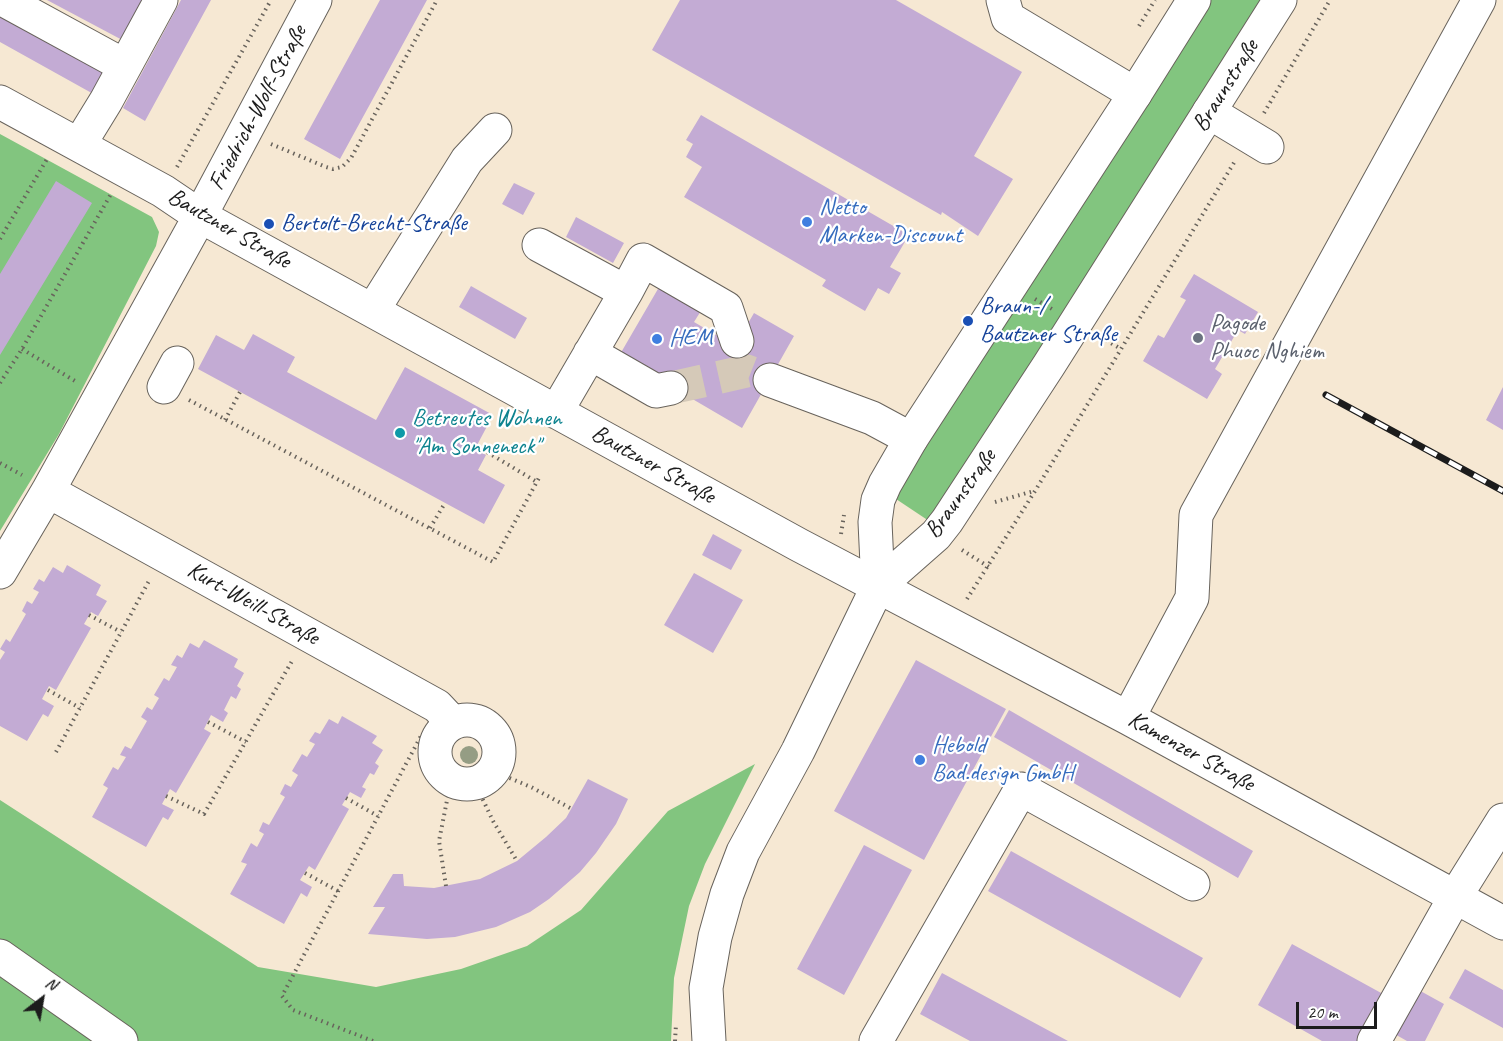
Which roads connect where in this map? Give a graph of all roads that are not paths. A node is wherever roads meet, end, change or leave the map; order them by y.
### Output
1 (4, 0) edge
2 (160, 0) edge
3 (315, 0) edge
4 (1003, 0) edge
5 (1194, 0) edge
6 (1280, 0) edge
7 (1479, 0) edge
8 (125, 66) junction
9 (1135, 94) junction
10 (0, 102) edge
11 (1209, 112) junction
12 (495, 130) dead end
13 (70, 140) junction
14 (1259, 142) road end
15 (200, 216) junction
16 (539, 245) dead end
17 (626, 292) junction
18 (373, 310) junction
19 (737, 341) dead end
20 (590, 353) junction
21 (770, 380) tunnel mouth
22 (671, 388) tunnel mouth
23 (556, 412) junction
24 (911, 439) junction
25 (48, 491) junction
26 (0, 572) edge
27 (878, 586) junction
28 (445, 714) junction
29 (1128, 718) junction
30 (1503, 820) edge
31 (1193, 884) dead end
32 (1455, 897) junction
33 (1503, 923) edge
34 (0, 956) edge
35 (121, 1041) edge
36 (709, 1041) edge
37 (876, 1041) edge
38 (1374, 1041) edge

1 - 8 street
2 - 8 street
3 - 15 street, Friedrich-Wolf-Straße
4 - 9 street
5 - 9 street
6 - 11 street, Braunstraße
7 - 29 street
8 - 13 street
9 - 24 street
10 - 13 street, Bautzner Straße
11 - 14 street
11 - 27 street, Braunstraße
12 - 18 street
13 - 15 street, Bautzner Straße
15 - 18 street, Bautzner Straße
15 - 25 street
16 - 17 street
17 - 19 street
17 - 20 street
18 - 23 street, Bautzner Straße
20 - 22 street
20 - 23 street
21 - 24 street
23 - 27 street, Bautzner Straße
24 - 27 street
25 - 26 street
25 - 28 street, Kurt-Weill-Straße
27 - 29 street, Kamenzer Straße
27 - 36 street
28 - 28 street, Kurt-Weill-Straße
29 - 32 street, Kamenzer Straße
30 - 32 street
31 - 37 street
32 - 33 street, Kamenzer Straße
32 - 38 street
34 - 35 street

